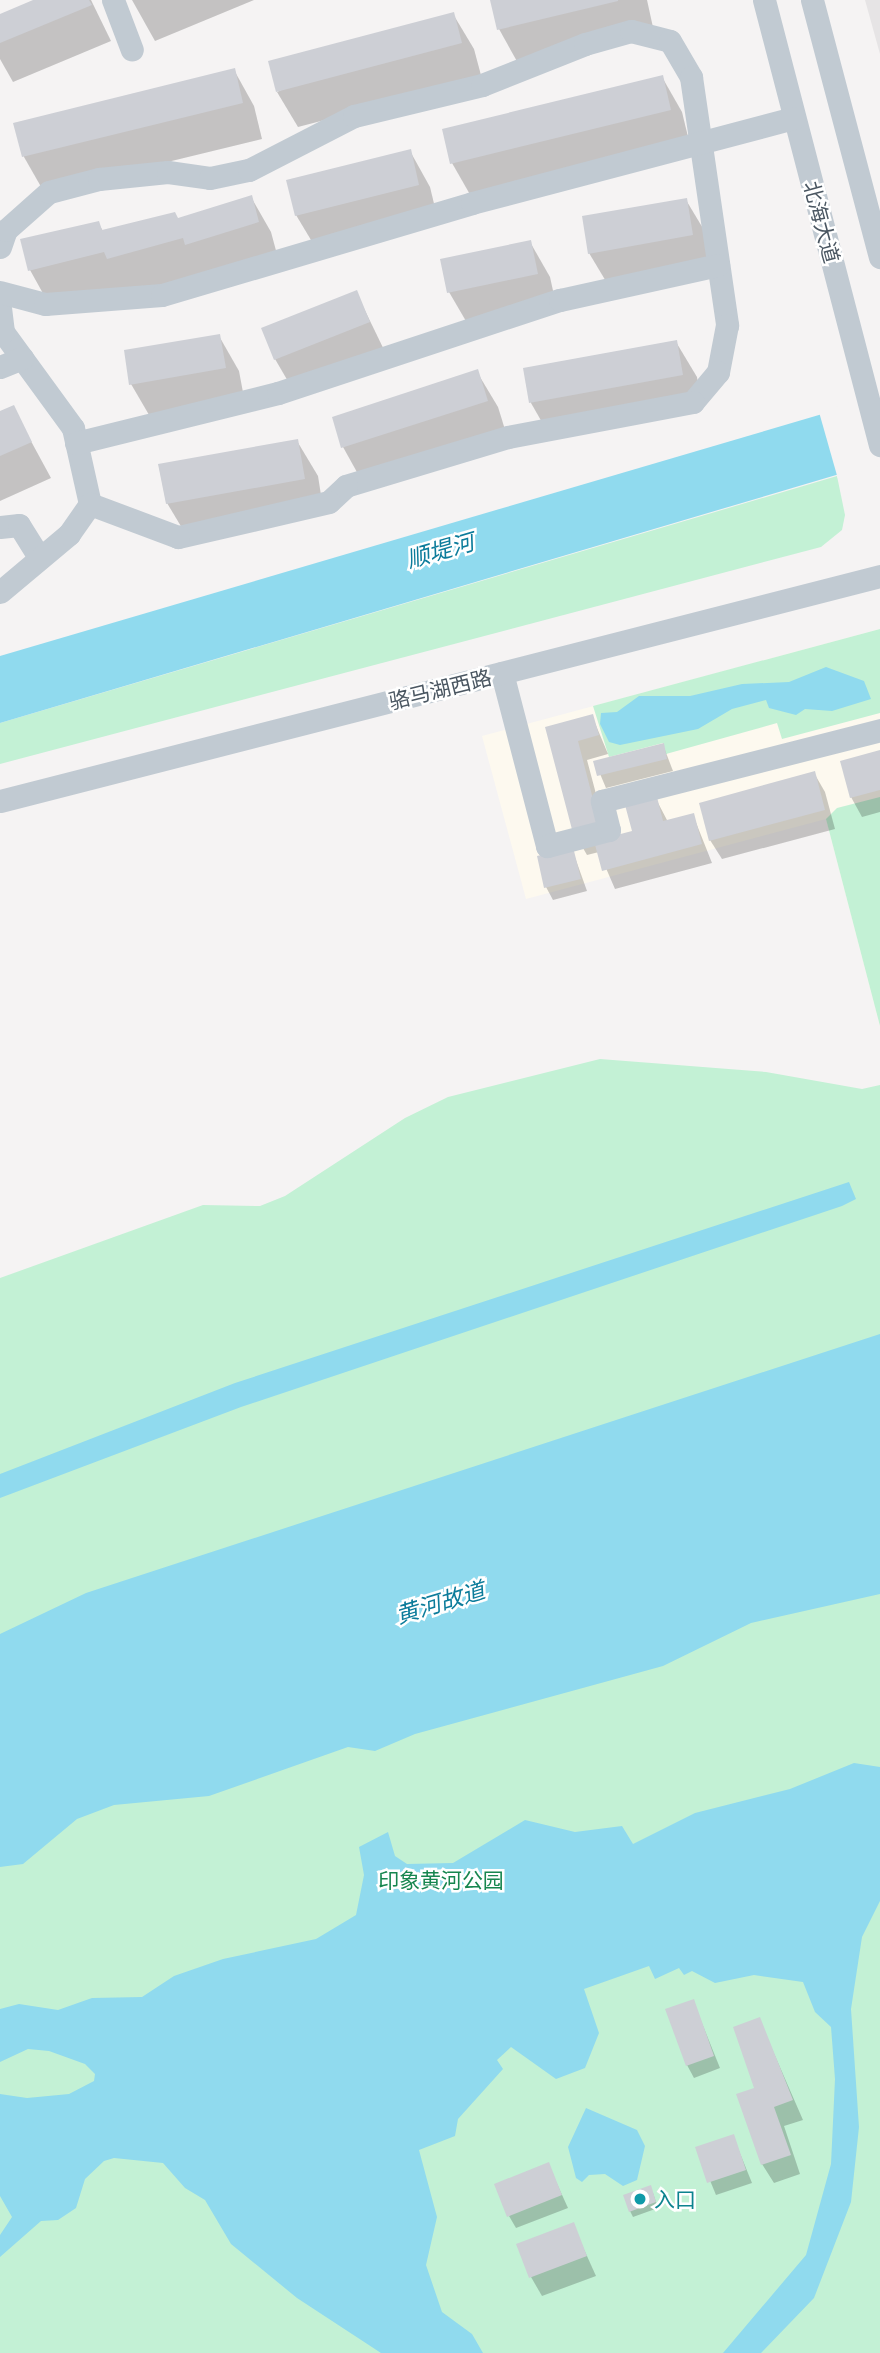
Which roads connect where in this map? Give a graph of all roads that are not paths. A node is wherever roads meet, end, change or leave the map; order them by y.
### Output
1 (113, 0) edge
2 (764, 0) edge
3 (812, 0) edge
4 (132, 50) dead end
5 (794, 118) junction
6 (699, 142) junction
7 (0, 247) edge
8 (880, 257) edge
9 (718, 265) junction
10 (0, 292) edge
11 (0, 309) edge
12 (22, 358) junction
13 (0, 368) edge
14 (76, 443) junction
15 (880, 445) edge
16 (90, 504) junction
17 (0, 527) edge
18 (40, 558) junction
19 (880, 576) edge
20 (0, 592) edge
21 (502, 673) junction
22 (880, 730) edge
23 (0, 801) edge

1 - 4 street
2 - 5 street, 北海大道
3 - 8 street
5 - 6 street
5 - 15 street, 北海大道
6 - 7 street
6 - 9 street
6 - 10 street
9 - 14 street
9 - 16 street
11 - 12 street
12 - 13 street
12 - 14 street
14 - 16 street
16 - 18 street
17 - 18 street
18 - 20 street
19 - 21 street, 骆马湖西路
21 - 22 street
21 - 23 street, 骆马湖西路

